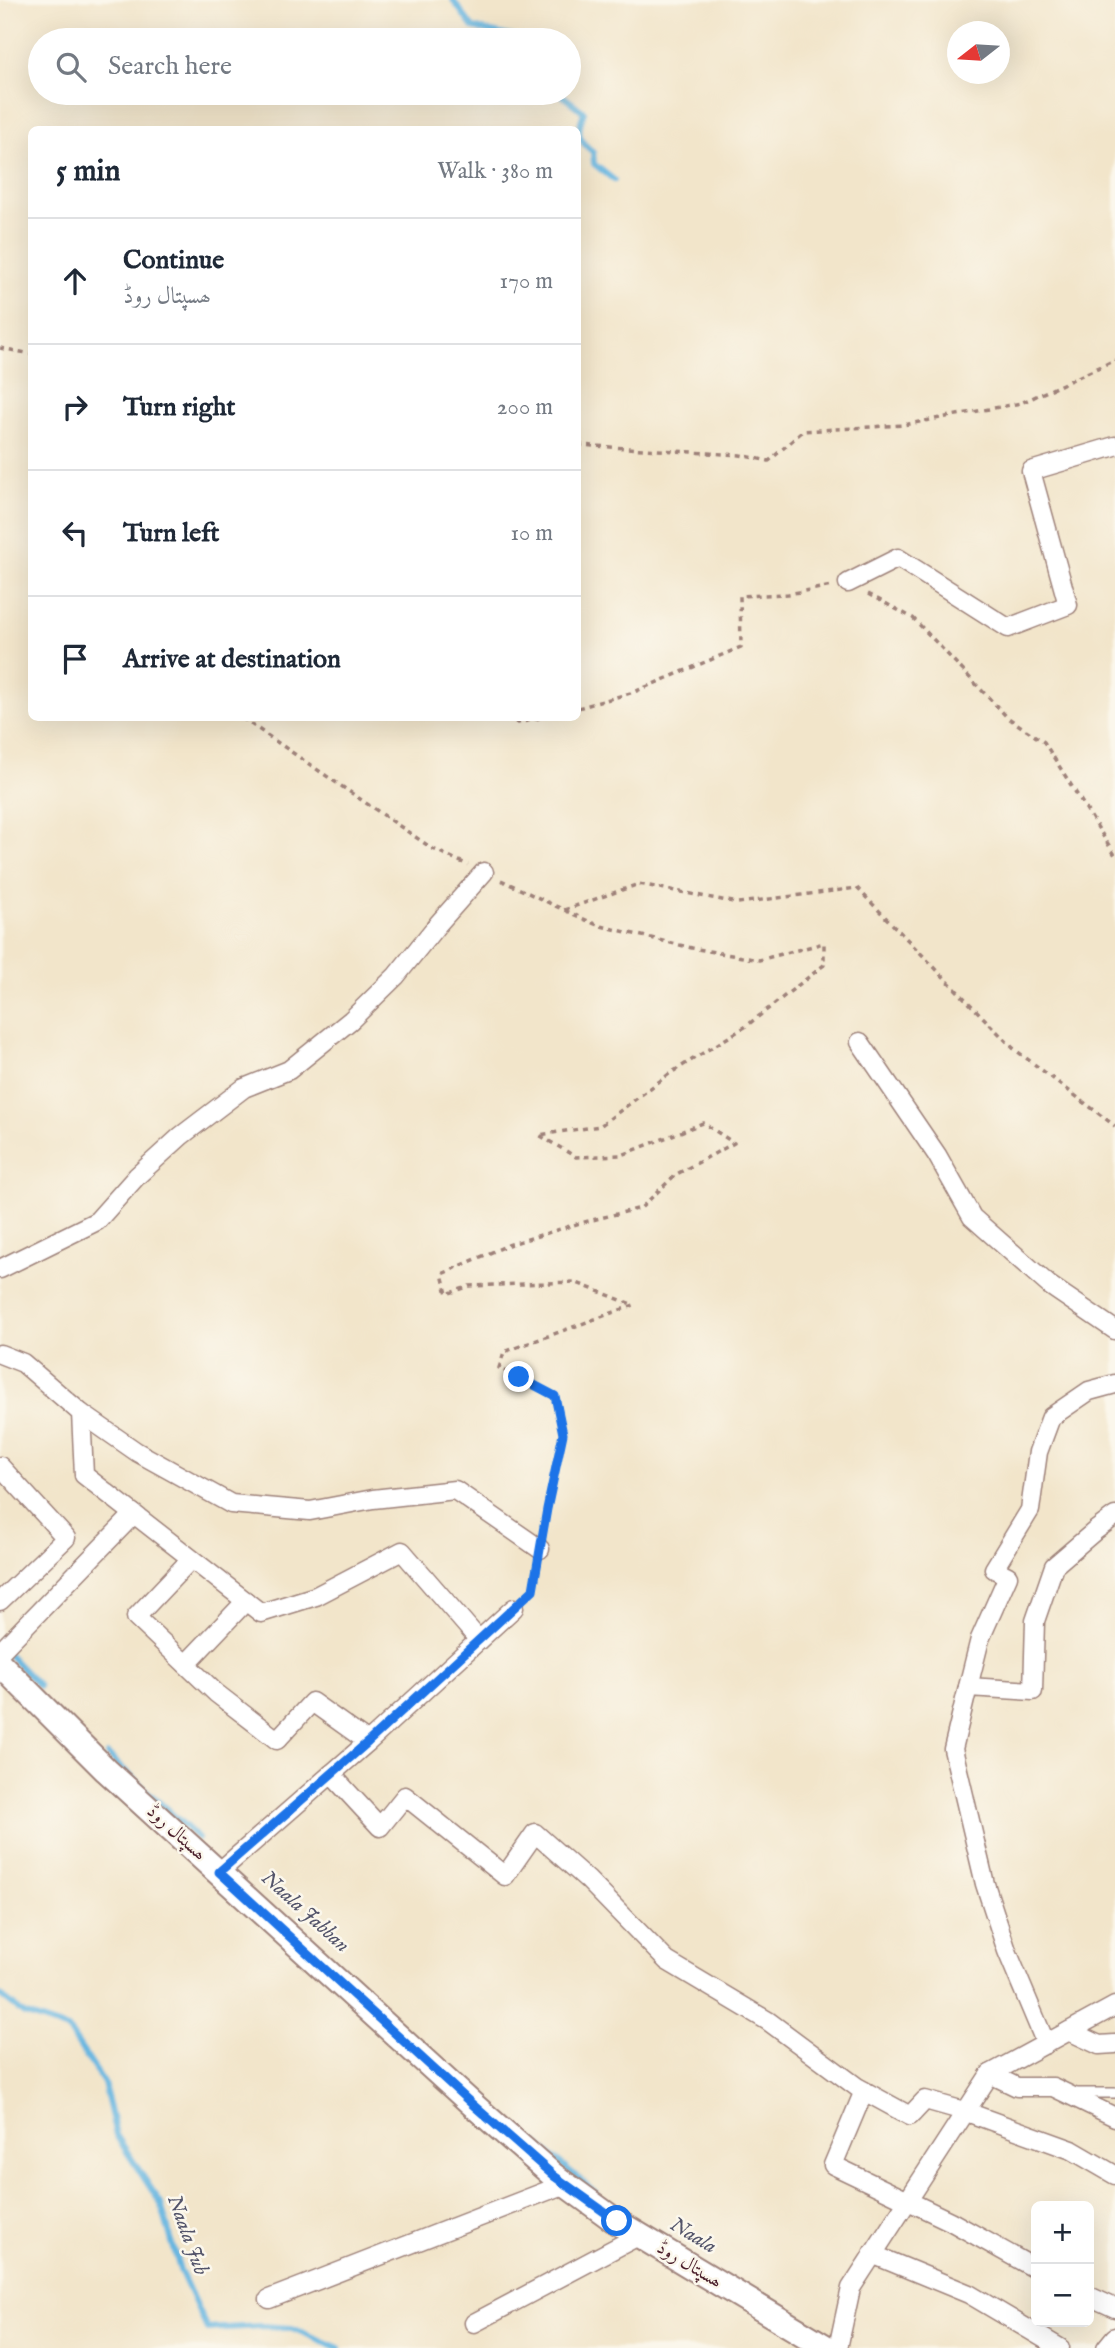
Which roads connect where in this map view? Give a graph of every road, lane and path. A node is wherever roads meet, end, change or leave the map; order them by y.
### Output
1 (0, 348) edge
2 (28, 353) edge
3 (1115, 360) edge
4 (581, 445) edge
5 (1115, 446) edge
6 (848, 583) junction
7 (581, 707) edge
8 (246, 721) edge
9 (1115, 855) edge
10 (484, 873) junction
11 (564, 910) junction
12 (860, 1042) dead end
13 (1115, 1126) edge
14 (0, 1269) edge
15 (1115, 1330) edge
16 (0, 1354) edge
17 (1115, 1384) edge
18 (81, 1413) junction
19 (0, 1466) edge
20 (134, 1514) junction
21 (1115, 1516) edge
22 (540, 1549) junction
23 (191, 1559) junction
24 (0, 1601) edge
25 (246, 1601) junction
26 (514, 1608) joint
27 (479, 1640) junction
28 (3, 1653) edge
29 (186, 1664) junction
30 (968, 1687) junction
31 (368, 1742) junction
32 (331, 1774) junction
33 (219, 1872) junction
34 (1115, 2006) edge
35 (1069, 2031) junction
36 (1046, 2043) junction
37 (1115, 2044) edge
38 (990, 2074) junction
39 (864, 2091) junction
40 (1066, 2093) junction
41 (1115, 2093) edge
42 (964, 2111) junction
43 (1115, 2117) edge
44 (1115, 2175) edge
45 (565, 2184) junction
46 (908, 2199) junction
47 (640, 2235) junction
48 (872, 2255) junction
49 (1031, 2266) edge
50 (1094, 2298) edge
51 (269, 2300) dead end
52 (1115, 2308) edge
53 (474, 2323) dead end
54 (1115, 2337) edge
55 (827, 2348) edge
56 (838, 2348) edge
57 (1060, 2348) edge
58 (1106, 2348) edge

1 - 2 path
3 - 4 path
5 - 6 street
6 - 7 path
6 - 9 path
8 - 10 path
10 - 11 path
10 - 14 street
11 - 13 path
11 - 22 path
12 - 15 street
16 - 18 street
17 - 30 street
18 - 20 street
18 - 22 street
19 - 24 street
20 - 23 street
20 - 28 street
21 - 30 street
22 - 26 path
23 - 25 street
23 - 29 street
25 - 27 street
25 - 29 street
26 - 27 street
27 - 31 street
28 - 33 main road, ھسپتال روڈ
29 - 31 street
30 - 36 street
31 - 32 street
32 - 33 street
32 - 39 street
33 - 45 main road, ھسپتال روڈ
34 - 35 street
35 - 36 street
35 - 37 street
36 - 38 street
38 - 40 street
38 - 42 street
39 - 42 street
39 - 46 street
40 - 41 lane
40 - 43 street
42 - 44 street
42 - 46 street
45 - 47 main road, ھسپتال روڈ
45 - 51 street
46 - 48 street
46 - 49 street
47 - 53 street
47 - 55 main road, ھسپتال روڈ
48 - 56 street
48 - 57 street
50 - 52 street
54 - 58 street

